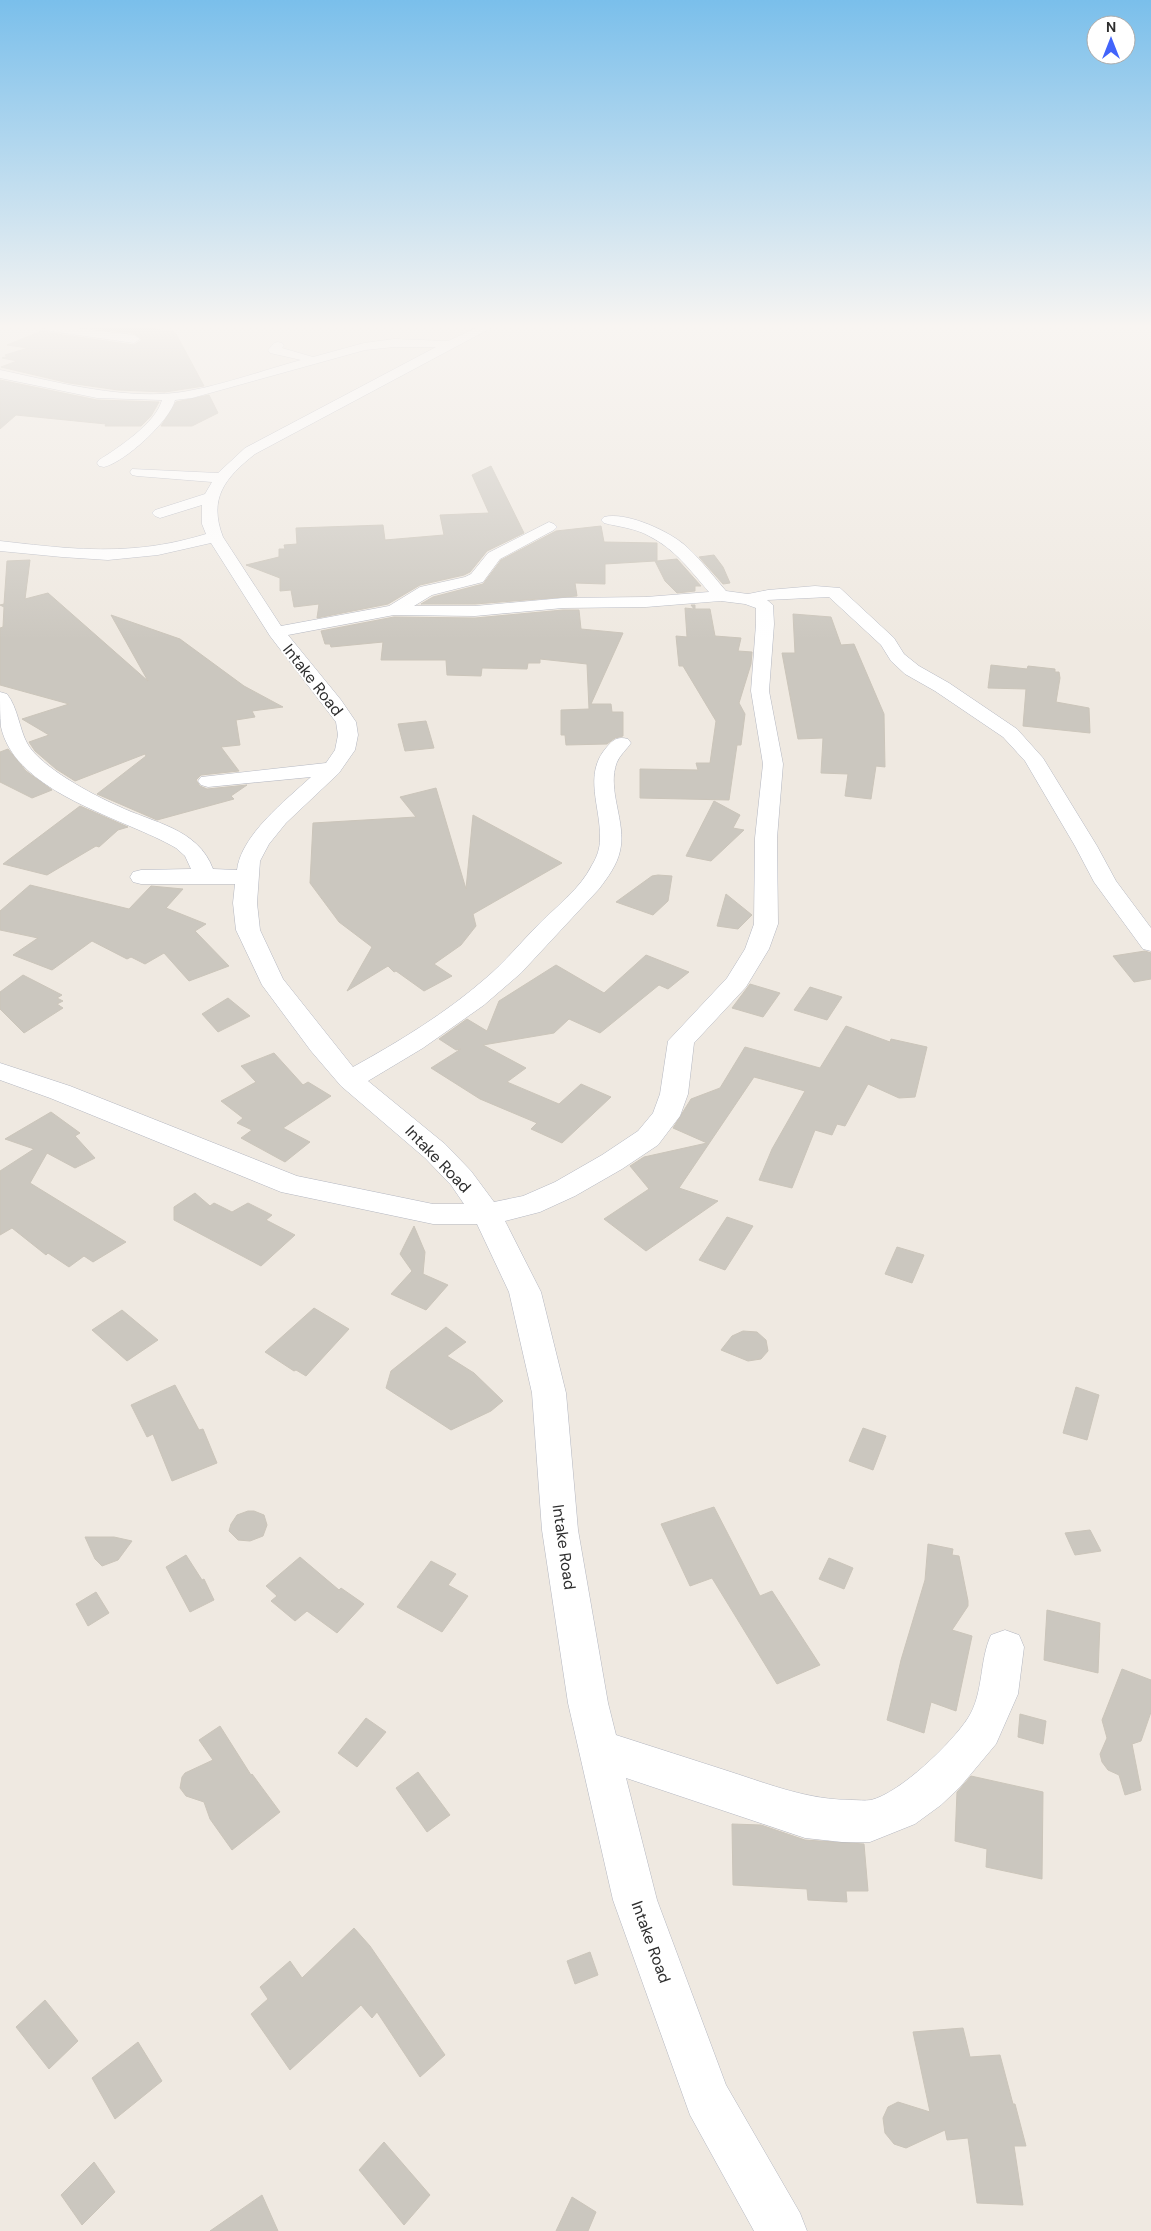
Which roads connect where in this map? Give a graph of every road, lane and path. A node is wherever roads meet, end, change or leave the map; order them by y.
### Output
1 (145, 432) edge
2 (287, 432) edge
3 (104, 463) dead end
4 (137, 472) dead end
5 (216, 488) junction
6 (160, 513) dead end
7 (609, 520) dead end
8 (549, 527) dead end
9 (214, 537) junction
10 (0, 546) edge
11 (721, 596) junction
12 (748, 599) junction
13 (394, 610) junction
14 (276, 632) junction
15 (0, 698) edge
16 (621, 743) dead end
17 (332, 769) junction
18 (208, 781) dead end
19 (204, 876) junction
20 (142, 877) dead end
21 (246, 877) junction
22 (1151, 944) edge
23 (0, 1071) edge
24 (350, 1080) junction
25 (488, 1214) junction
26 (1005, 1647) dead end
27 (599, 1749) junction
28 (773, 2226) edge

1 - 3 street
2 - 5 street
4 - 5 street
5 - 6 street
5 - 9 street, Intake Road
7 - 11 street
8 - 13 street
9 - 10 street
9 - 14 street, Intake Road
11 - 12 street
11 - 13 street
12 - 22 street
12 - 25 street
13 - 14 street
14 - 17 street, Intake Road
15 - 19 street
16 - 24 street
17 - 18 street
17 - 21 street, Intake Road
19 - 20 street
19 - 21 street
21 - 24 street, Intake Road
23 - 25 street
24 - 25 street, Intake Road
25 - 27 street, Intake Road
26 - 27 street
27 - 28 street, Intake Road

